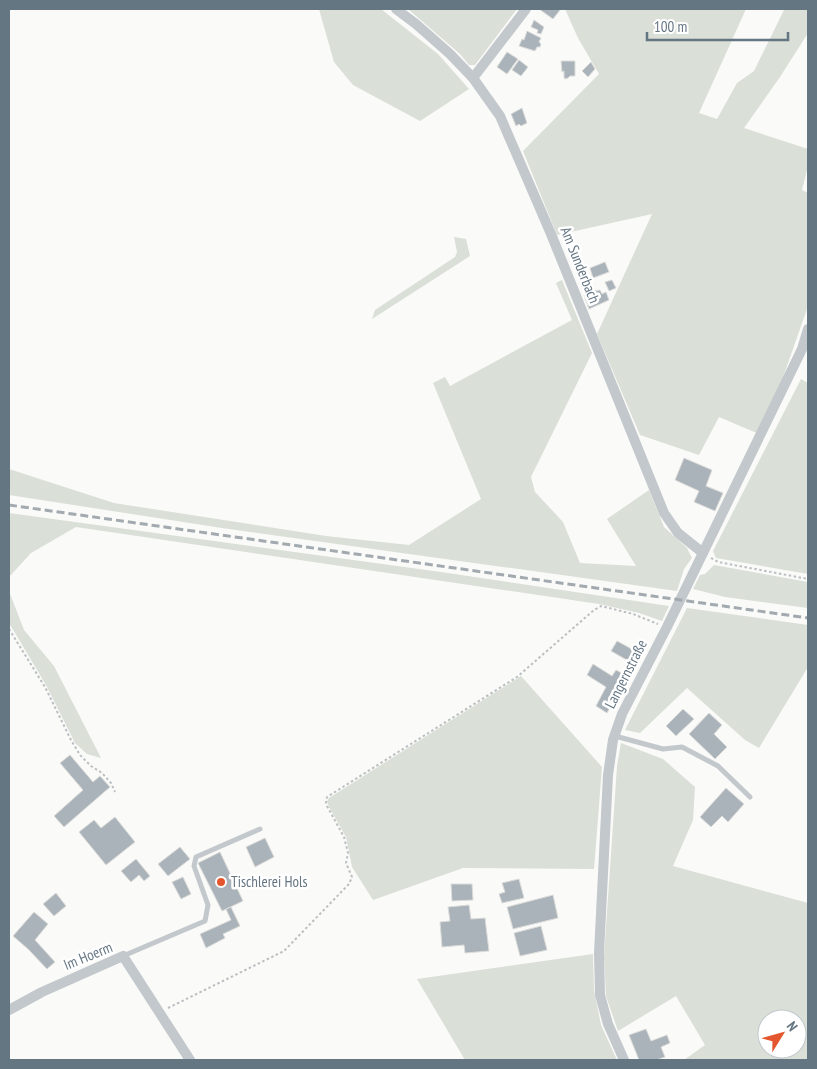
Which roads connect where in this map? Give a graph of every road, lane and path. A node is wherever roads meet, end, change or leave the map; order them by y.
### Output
1 (396, 9) edge
2 (526, 9) edge
3 (473, 78) junction
4 (808, 329) edge
5 (703, 553) junction
6 (808, 579) edge
7 (667, 627) junction
8 (9, 629) edge
9 (614, 736) junction
10 (115, 792) dead end
11 (750, 797) dead end
12 (260, 829) dead end
13 (123, 956) junction
14 (9, 1010) edge
15 (160, 1013) junction
16 (190, 1060) edge
17 (624, 1060) edge

1 - 3 street, Am Sunderbach
2 - 3 street
3 - 5 street, Am Sunderbach
4 - 5 street, Langernstraße
5 - 6 path
5 - 7 street, Langernstraße
7 - 9 street, Langernstraße
7 - 15 path
8 - 10 path
9 - 11 lane
9 - 17 street, Langernstraße
12 - 13 lane
13 - 14 street, Im Hoerm
13 - 15 street, Im Hoerm
15 - 16 street, Im Hoerm

